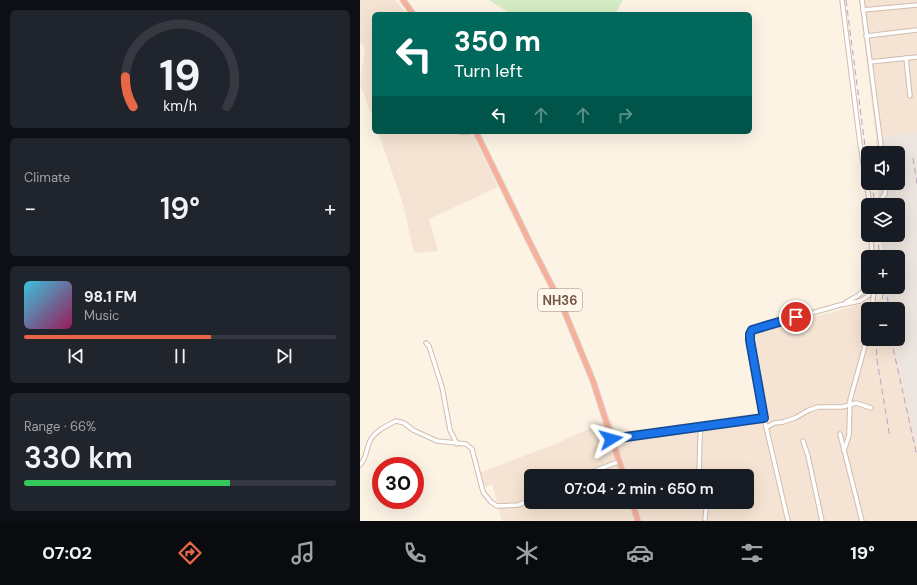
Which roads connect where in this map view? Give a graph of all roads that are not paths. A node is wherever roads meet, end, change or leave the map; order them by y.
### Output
1 (403, 0) edge
2 (842, 0) edge
3 (862, 0) edge
4 (917, 5) edge
5 (863, 10) junction
6 (412, 12) edge
7 (917, 30) edge
8 (866, 36) junction
9 (917, 57) edge
10 (906, 58) junction
11 (870, 62) junction
12 (910, 96) dead end
13 (477, 134) edge
14 (881, 146) edge
15 (869, 198) edge
16 (861, 293) edge
17 (869, 294) edge
18 (840, 305) junction
19 (426, 343) dead end
20 (865, 346) edge
21 (849, 405) junction
22 (871, 408) dead end
23 (764, 418) junction
24 (701, 426) junction
25 (766, 427) junction
26 (840, 434) dead end
27 (611, 439) junction
28 (803, 441) dead end
29 (457, 444) junction
30 (844, 451) junction
31 (618, 462) junction
32 (360, 465) edge
33 (599, 469) edge
34 (621, 469) edge
35 (699, 469) edge
36 (524, 503) edge
37 (634, 509) edge
38 (706, 509) edge
39 (705, 519) dead end
40 (638, 521) edge
41 (788, 521) edge
42 (822, 521) edge
43 (862, 521) edge

1 - 6 highway
2 - 15 street
3 - 5 street
4 - 5 street
5 - 8 street
7 - 8 street
8 - 11 street
9 - 10 street
10 - 11 street
10 - 12 street
11 - 14 street
13 - 27 highway, NH36
16 - 18 street
17 - 18 street
18 - 23 street
19 - 29 street
20 - 21 street
21 - 22 street
21 - 25 street
21 - 30 street
23 - 24 street
23 - 25 street
24 - 27 street
24 - 35 street
25 - 41 street
26 - 30 street
27 - 31 highway, NH36
28 - 42 street
29 - 32 street
29 - 36 street
30 - 43 street
31 - 33 street
31 - 34 highway, NH36
37 - 40 highway
38 - 39 street

